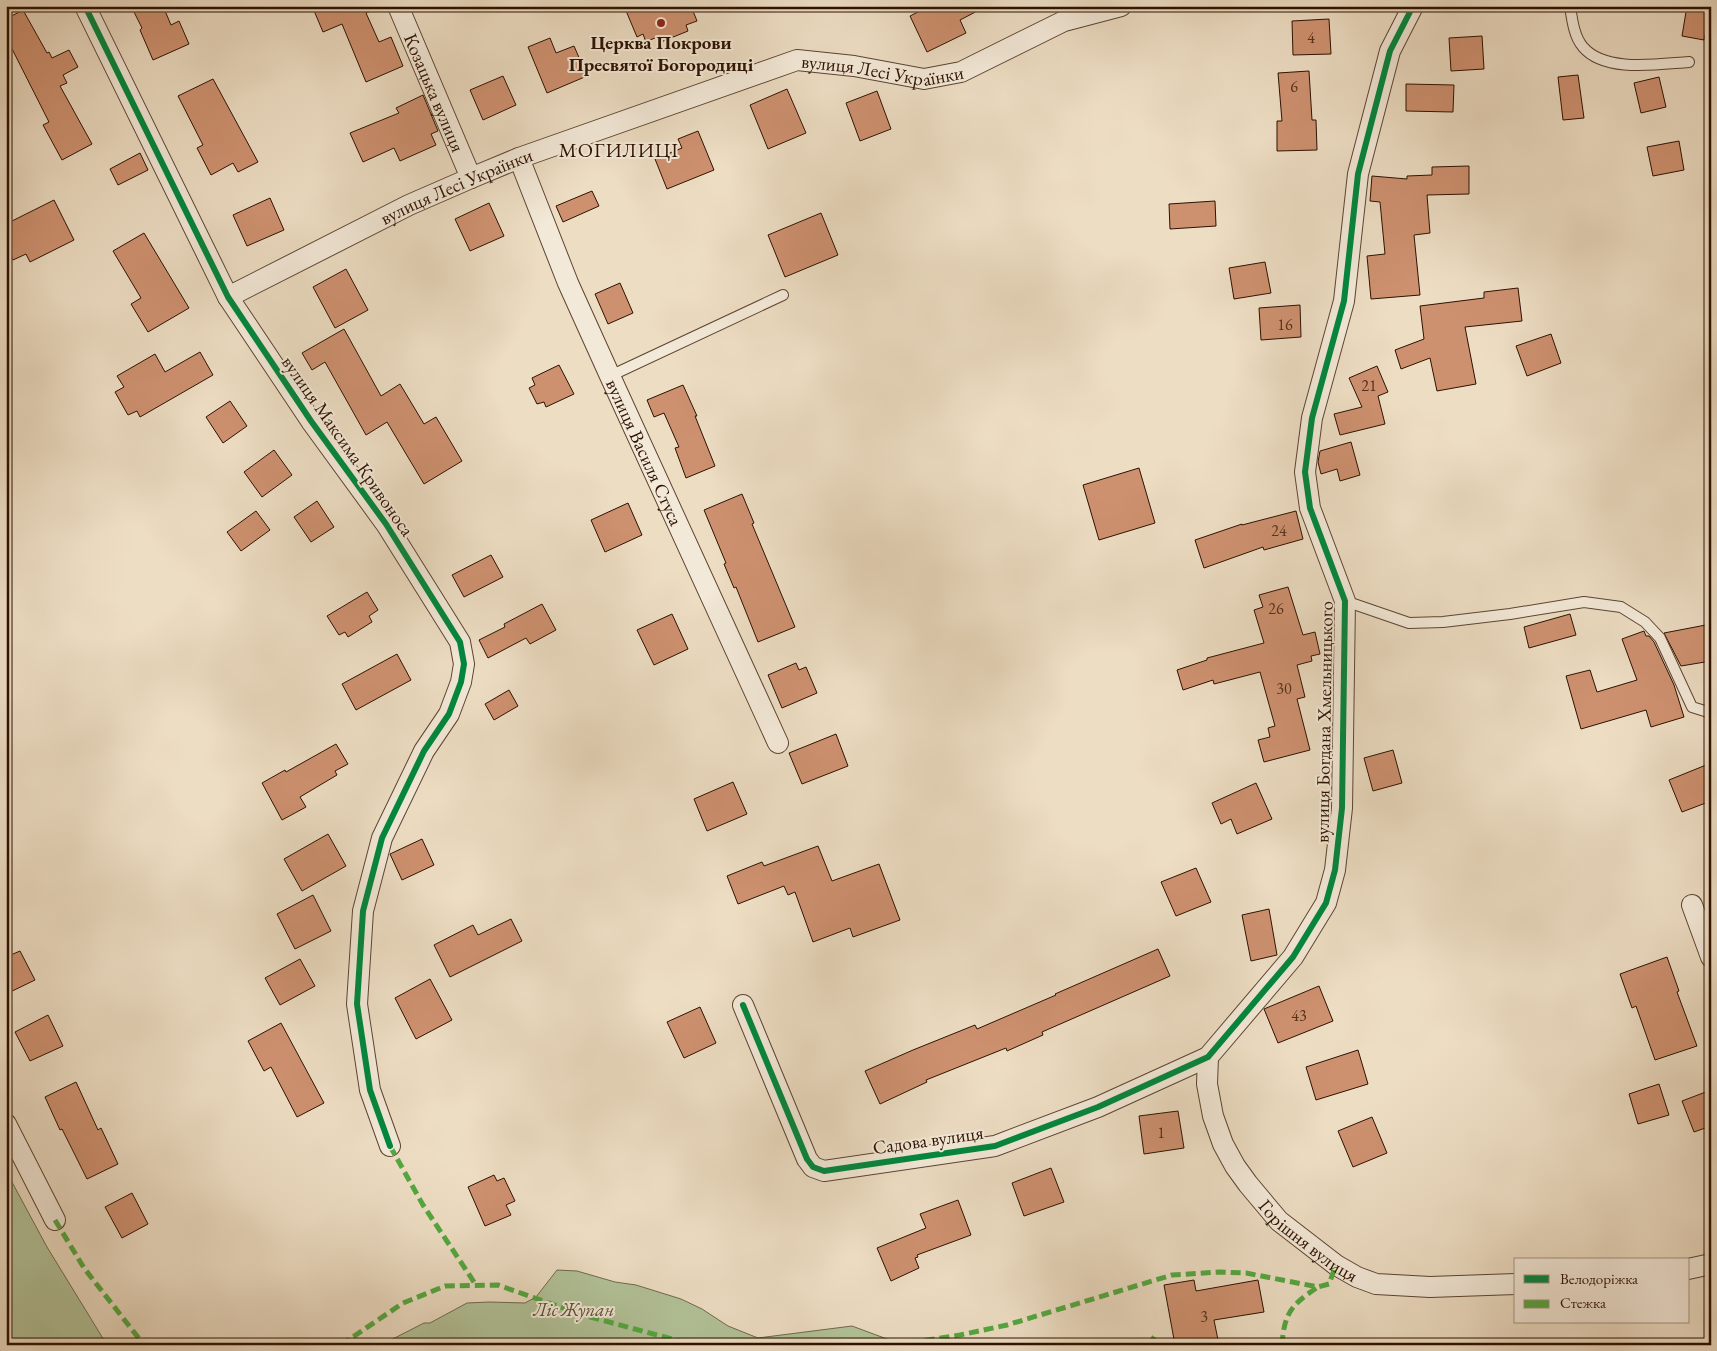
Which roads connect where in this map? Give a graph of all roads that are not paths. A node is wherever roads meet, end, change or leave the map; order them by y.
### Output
1 (85, 6) edge
2 (398, 6) edge
3 (1120, 6) edge
4 (1413, 6) edge
5 (1570, 6) edge
6 (1688, 62) dead end
7 (519, 158) junction
8 (471, 178) junction
9 (783, 295) dead end
10 (228, 297) junction
11 (610, 376) junction
12 (1345, 601) junction
13 (1711, 713) edge
14 (778, 743) dead end
15 (1692, 905) dead end
16 (1711, 957) edge
17 (743, 1005) dead end
18 (1208, 1057) junction
19 (6, 1124) edge
20 (390, 1146) dead end
21 (55, 1220) dead end
22 (1711, 1264) edge
23 (1690, 1269) edge
24 (1514, 1284) edge

1 - 10 street, вулиця Максима Кривоноса
2 - 8 street, Козацька вулиця
3 - 7 street, вулиця Лесі Українки
4 - 12 street, вулиця Богдана Хмельницького
5 - 6 lane
7 - 8 street, вулиця Лесі Українки
7 - 11 street, вулиця Василя Стуса
8 - 10 street, вулиця Лесі Українки
9 - 11 lane
10 - 20 street, вулиця Максима Кривоноса
11 - 14 street, вулиця Василя Стуса
12 - 13 lane
12 - 18 street, вулиця Богдана Хмельницького
15 - 16 street
17 - 18 street, Садова вулиця
18 - 24 street, Горішня вулиця
19 - 21 street
22 - 23 street

